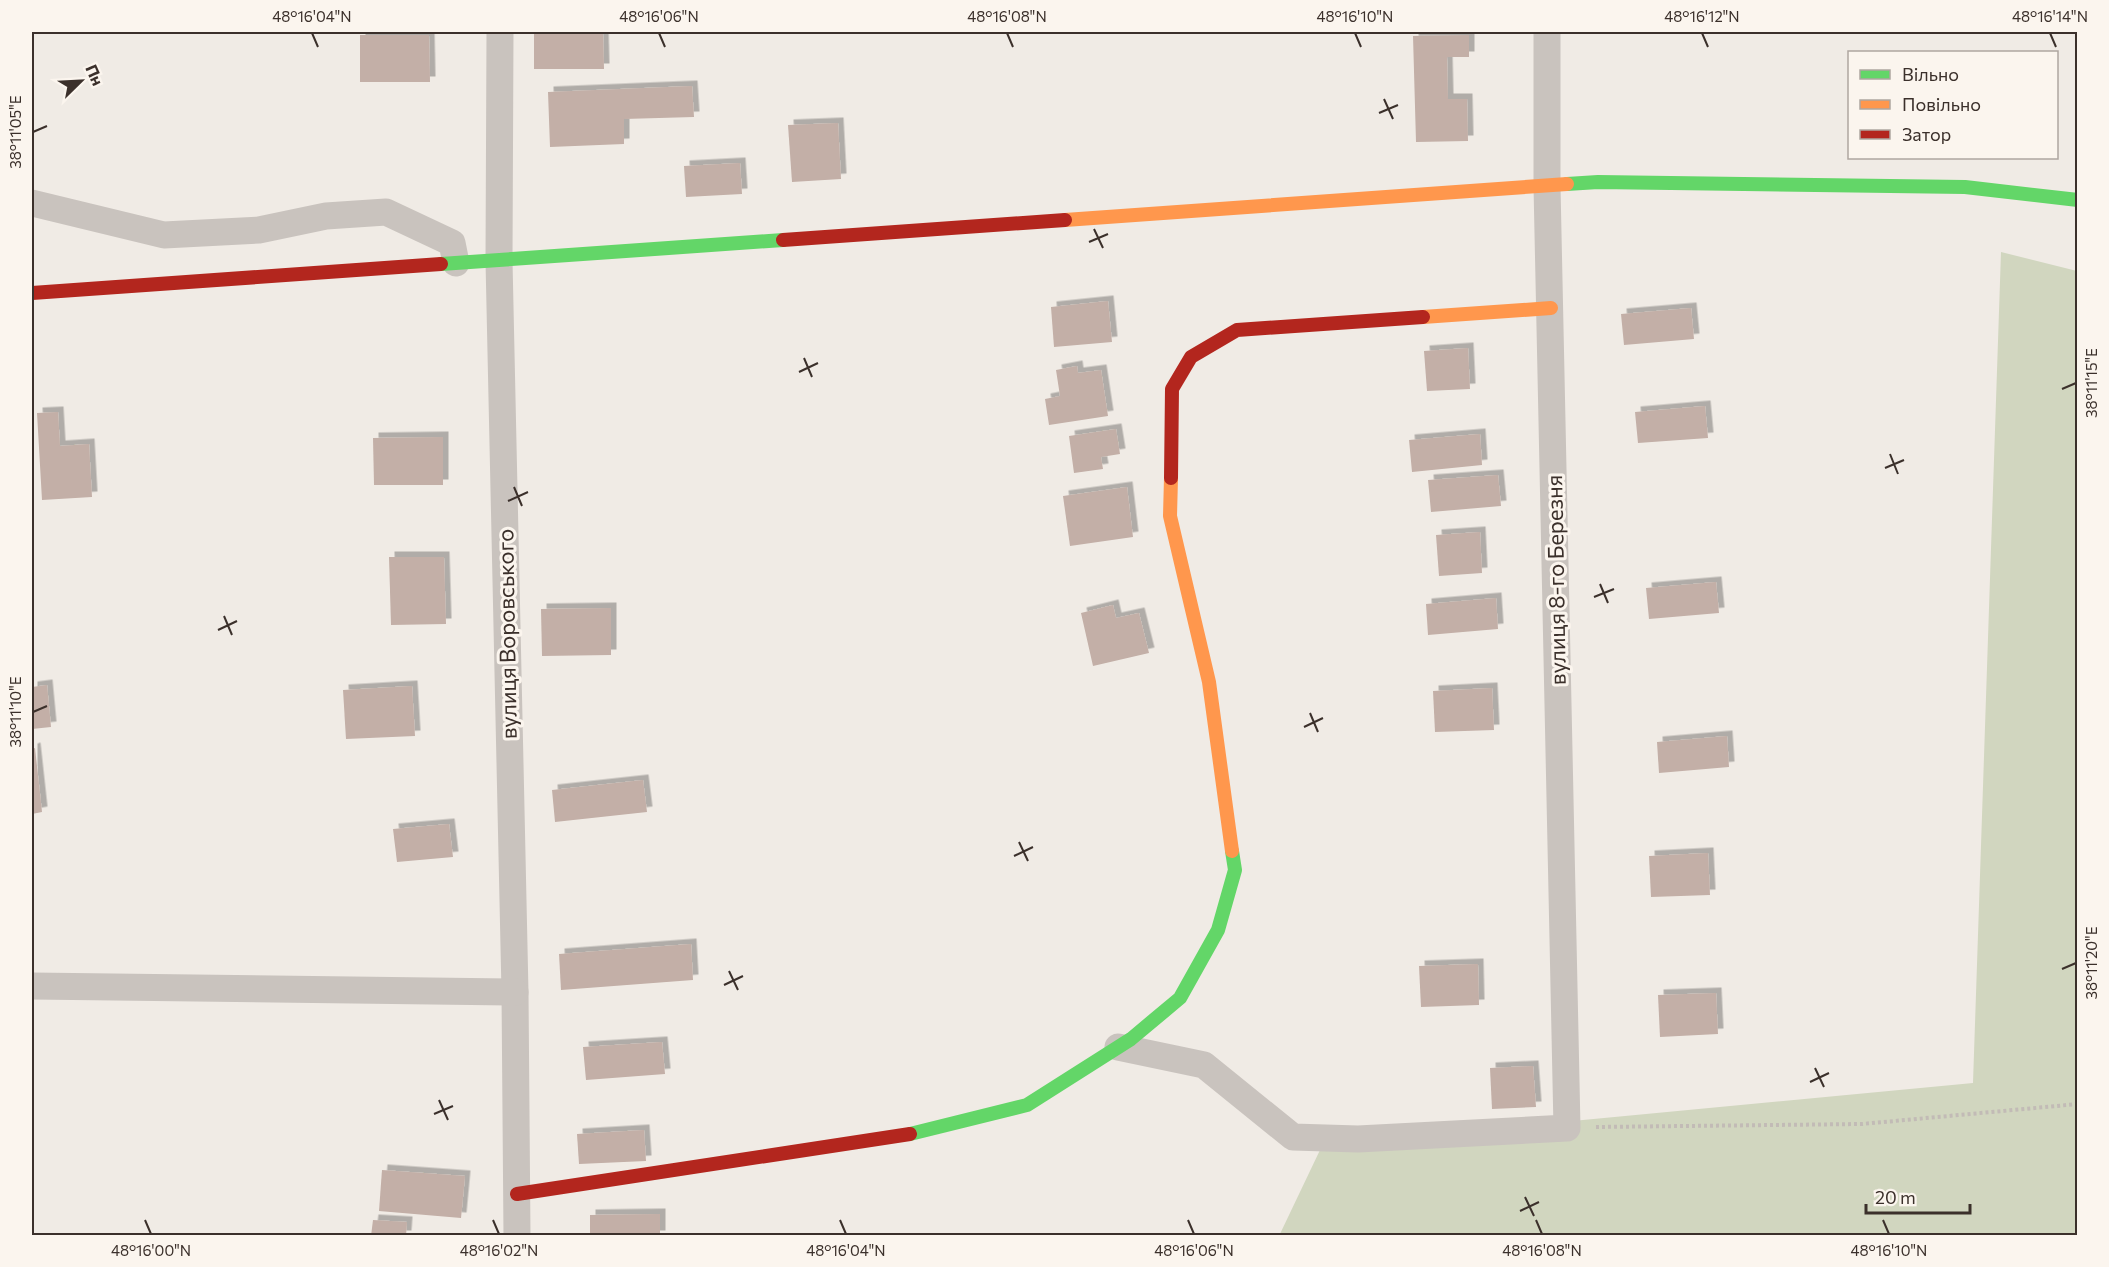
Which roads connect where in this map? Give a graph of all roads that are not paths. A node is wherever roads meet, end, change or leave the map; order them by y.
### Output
1 (500, 32) edge
2 (1547, 32) edge
3 (1547, 186) junction
4 (2078, 200) edge
5 (32, 203) edge
6 (499, 261) junction
7 (456, 263) junction
8 (32, 293) edge
9 (1551, 308) junction
10 (32, 986) edge
11 (515, 992) junction
12 (1118, 1047) junction
13 (517, 1194) junction
14 (517, 1236) edge

1 - 6 street, вулиця Воровського
2 - 3 street, вулиця 8-го Березня
3 - 4 main road
3 - 6 main road
3 - 9 street, вулиця 8-го Березня
5 - 7 street
6 - 7 main road
6 - 11 street, вулиця Воровського
7 - 8 main road
9 - 12 main road
9 - 12 street, вулиця 8-го Березня
10 - 11 street
11 - 13 street, вулиця Воровського
12 - 13 main road
13 - 14 street, вулиця Воровського

